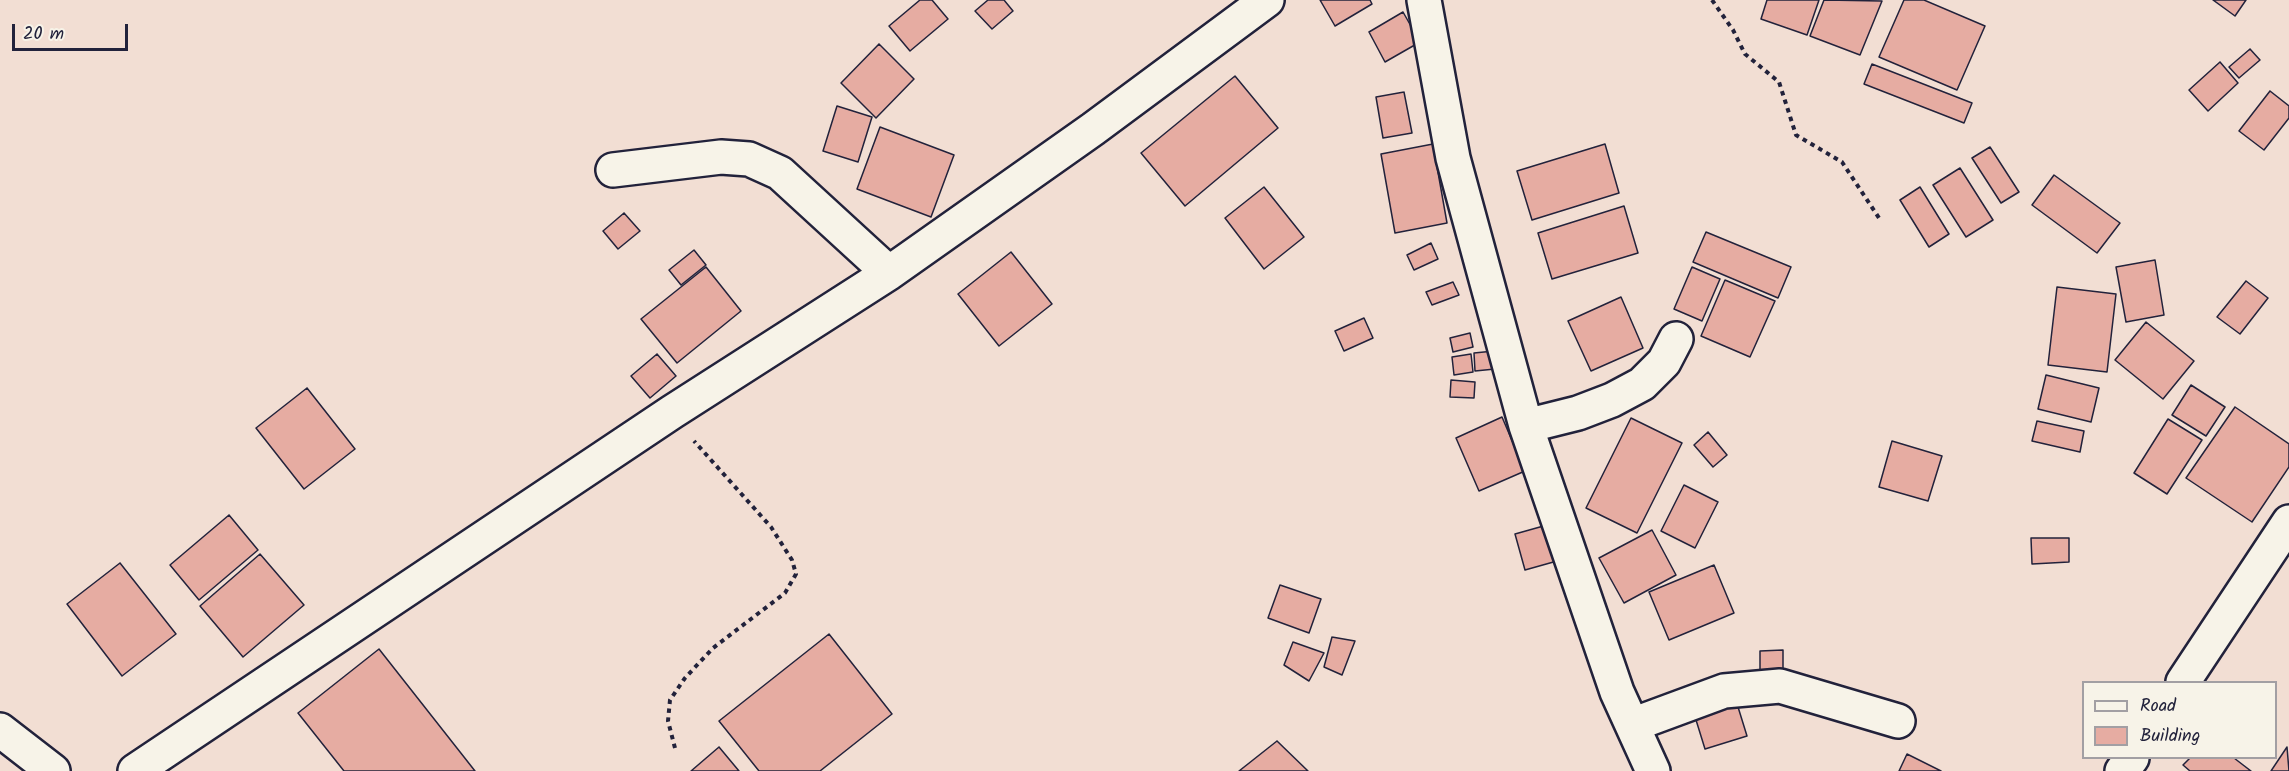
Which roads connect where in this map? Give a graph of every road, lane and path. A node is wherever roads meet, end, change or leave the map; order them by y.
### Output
1 (1266, 0) edge
2 (1424, 0) edge
3 (1712, 0) edge
4 (613, 170) dead end
5 (1881, 220) dead end
6 (889, 273) junction
7 (1676, 339) dead end
8 (672, 412) junction
9 (1526, 426) junction
10 (2289, 522) edge
11 (2183, 681) edge
12 (1898, 721) dead end
13 (1632, 725) junction
14 (0, 730) edge
15 (675, 748) dead end
16 (2131, 759) edge
17 (53, 771) edge
18 (135, 771) edge
19 (1653, 771) edge
20 (2122, 771) edge

1 - 6 street
2 - 9 street
3 - 5 path
4 - 6 street
6 - 8 street
7 - 9 street
8 - 15 path
8 - 18 street
9 - 13 street
10 - 11 street
12 - 13 street
13 - 19 street
14 - 17 street
16 - 20 street

